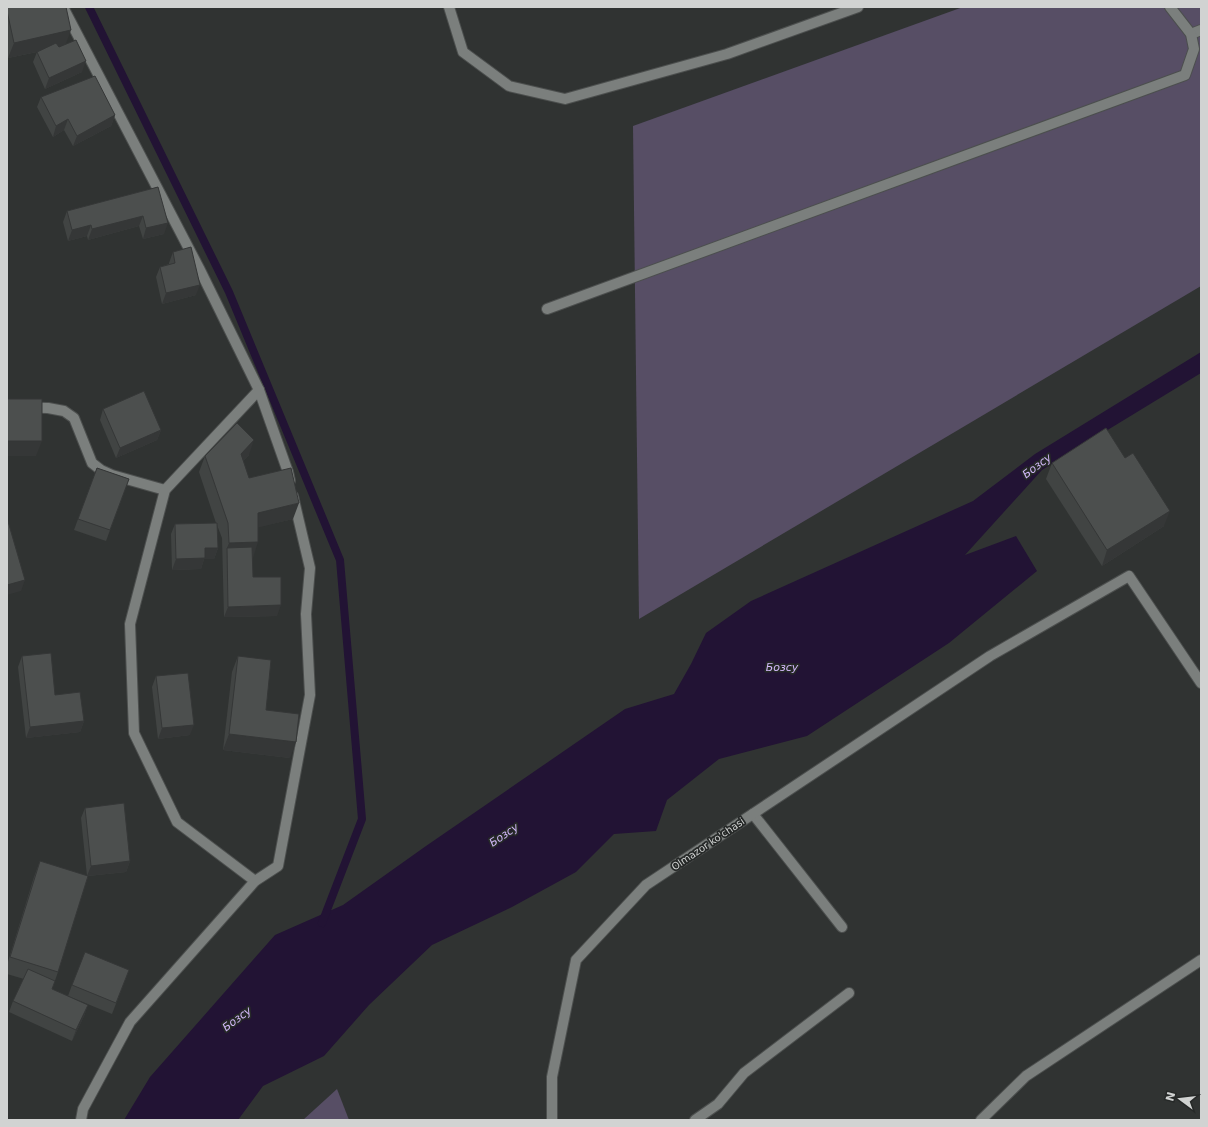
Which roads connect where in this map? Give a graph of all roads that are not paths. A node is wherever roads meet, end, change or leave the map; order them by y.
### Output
1 (63, 7) edge
2 (449, 7) edge
3 (858, 7) edge
4 (1170, 7) edge
5 (1196, 32) edge
6 (547, 310) dead end
7 (258, 390) junction
8 (7, 407) edge
9 (165, 490) junction
10 (1201, 683) edge
11 (753, 814) junction
12 (255, 881) junction
13 (842, 927) dead end
14 (1201, 960) edge
15 (849, 993) dead end
16 (81, 1120) edge
17 (552, 1120) edge
18 (695, 1120) edge
19 (981, 1120) edge

1 - 7 street
2 - 3 street
4 - 5 street
5 - 6 street
7 - 9 street
7 - 12 street
8 - 9 street
9 - 12 street
10 - 11 street, Olmazor ko'chasi
11 - 13 street
11 - 17 street, Olmazor ko'chasi
12 - 16 street
14 - 19 street
15 - 18 street

